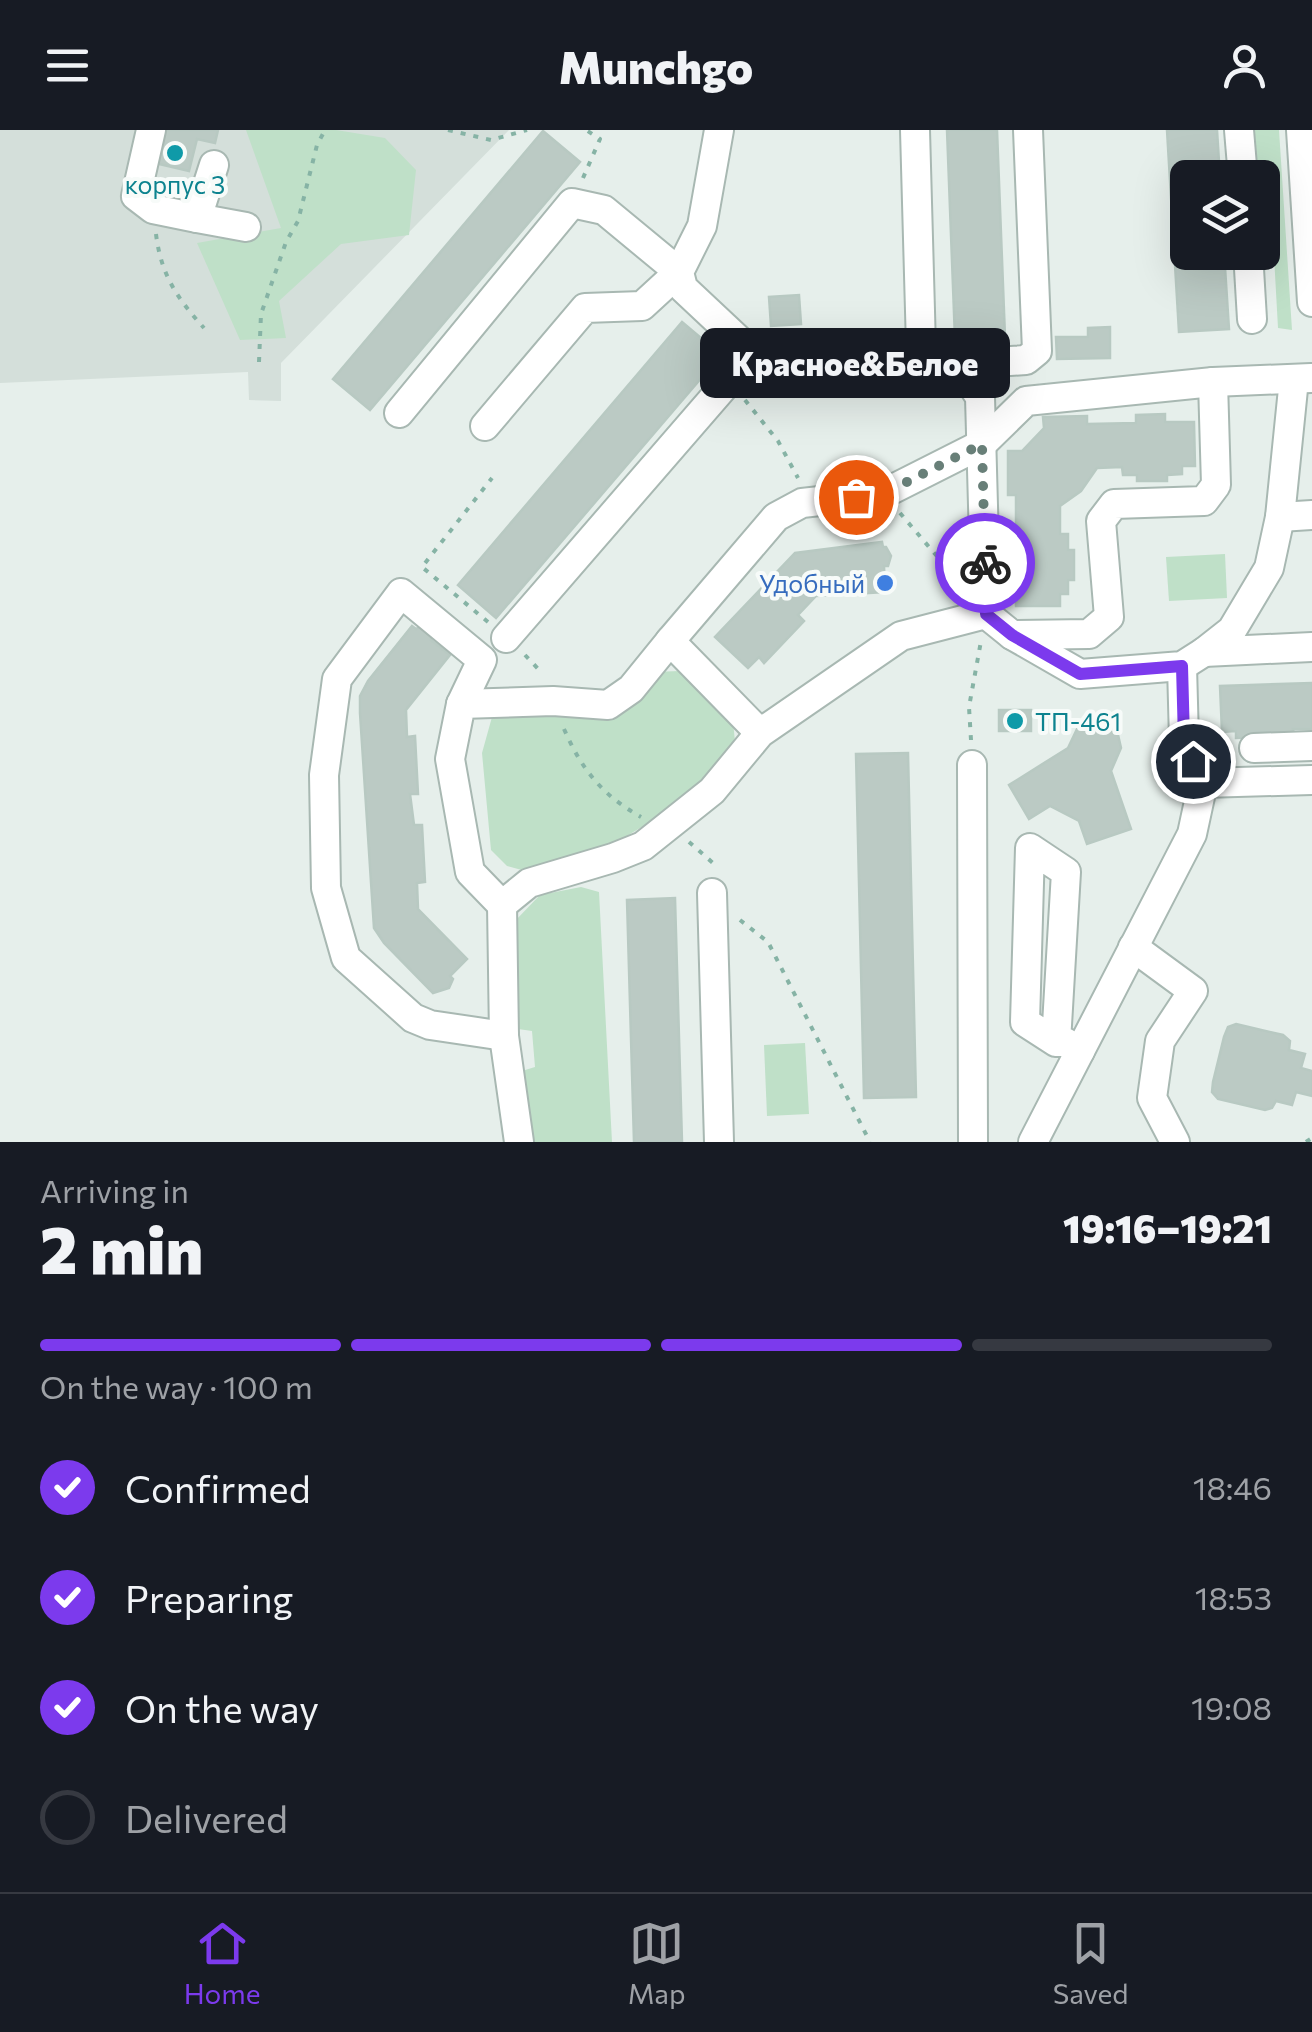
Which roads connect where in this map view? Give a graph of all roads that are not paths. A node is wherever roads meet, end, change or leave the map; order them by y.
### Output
1 (150, 130) edge
2 (719, 130) edge
3 (915, 130) edge
4 (1028, 130) edge
5 (1239, 130) edge
6 (1300, 130) edge
7 (1241, 160) edge
8 (214, 165) dead end
9 (196, 218) junction
10 (246, 227) dead end
11 (1249, 270) edge
12 (679, 272) junction
13 (1312, 302) edge
14 (1252, 319) dead end
15 (964, 374) junction
16 (1303, 378) edge
17 (1213, 382) junction
18 (399, 413) dead end
19 (485, 426) dead end
20 (982, 444) junction
21 (1312, 515) edge
22 (1280, 517) junction
23 (986, 614) junction
24 (1012, 635) junction
25 (506, 638) dead end
26 (670, 642) junction
27 (1312, 647) edge
28 (1193, 659) junction
29 (462, 704) junction
30 (760, 733) junction
31 (1312, 746) edge
32 (1254, 748) dead end
33 (972, 765) road end
34 (1312, 780) edge
35 (1202, 783) junction
36 (712, 893) road end
37 (502, 905) junction
38 (1133, 947) junction
39 (504, 1036) junction
40 (1068, 1047) junction
41 (519, 1142) edge
42 (719, 1142) edge
43 (972, 1142) edge
44 (1033, 1142) edge
45 (1175, 1142) edge

1 - 9 street
2 - 12 street
3 - 15 street
4 - 15 street
5 - 7 street
6 - 13 street
8 - 9 street
9 - 10 street
11 - 14 street
12 - 18 street
12 - 19 street
12 - 25 street
15 - 20 street
16 - 17 street
16 - 22 street
17 - 20 street
17 - 24 street
20 - 23 street
20 - 26 street
21 - 22 street
22 - 28 street
23 - 24 street
23 - 30 street
24 - 28 street
26 - 29 street
26 - 30 street
27 - 28 street
28 - 35 street
29 - 37 street
29 - 39 street
30 - 37 street
31 - 32 street
33 - 43 street
34 - 35 street
35 - 38 street
36 - 42 street
37 - 39 street
38 - 40 street
38 - 45 street
39 - 41 street
40 - 40 street
40 - 44 street

